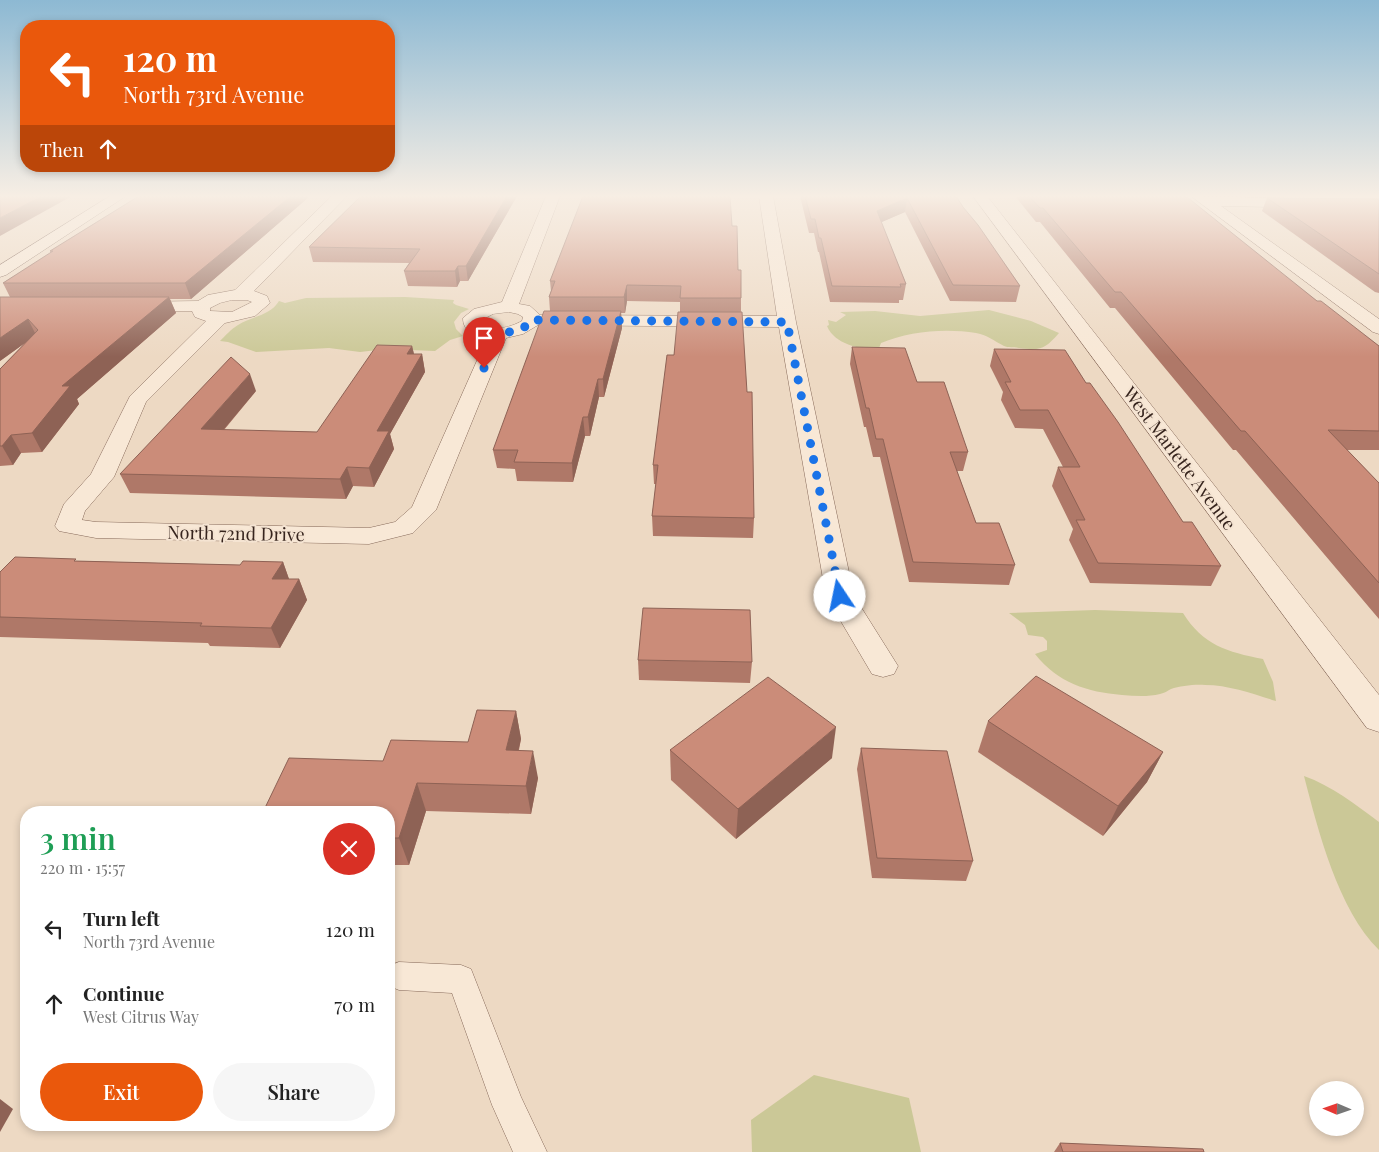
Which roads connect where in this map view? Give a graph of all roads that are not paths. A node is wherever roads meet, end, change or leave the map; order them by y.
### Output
1 (35, 250) edge
2 (286, 250) edge
3 (532, 250) edge
4 (775, 250) edge
5 (1021, 250) edge
6 (1272, 250) edge
7 (0, 272) edge
8 (241, 294) junction
9 (115, 306) edge
10 (202, 306) junction
11 (509, 307) junction
12 (220, 318) junction
13 (532, 320) junction
14 (787, 322) junction
15 (1379, 328) edge
16 (499, 333) junction
17 (884, 666) dead end
18 (1379, 719) edge
19 (399, 976) dead end
20 (530, 1152) edge

1 - 7 street
2 - 8 street
3 - 11 street
4 - 14 street
5 - 18 street, West Marlette Avenue
6 - 15 street
8 - 10 street
8 - 12 street
9 - 10 street
10 - 12 street
11 - 13 street
11 - 16 street
12 - 16 street, North 72nd Drive
13 - 14 street
13 - 16 street
14 - 17 street
19 - 20 lane

